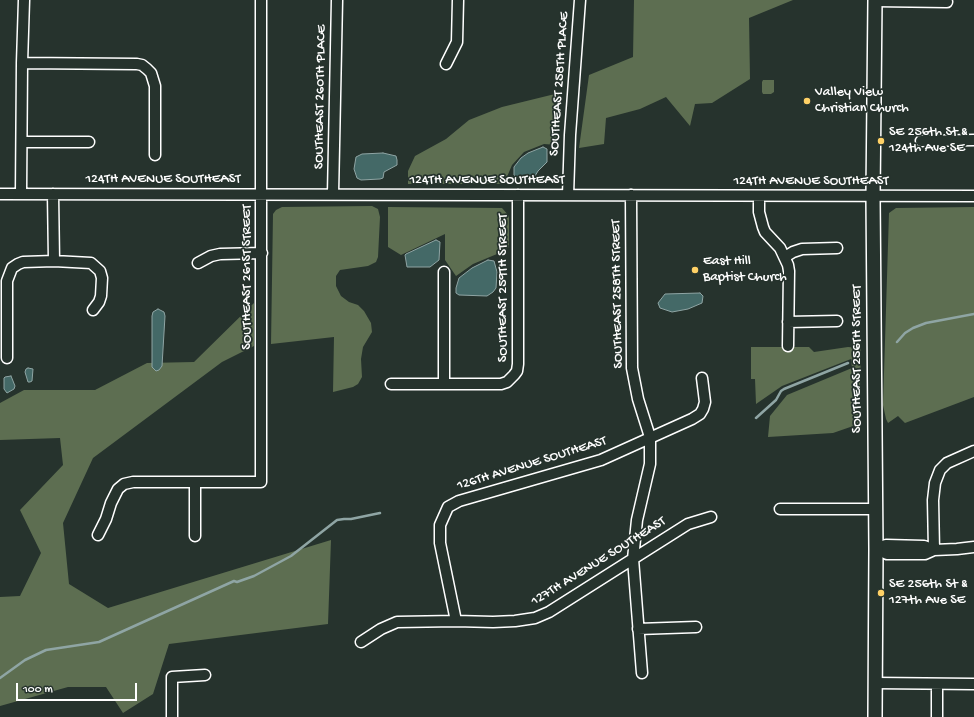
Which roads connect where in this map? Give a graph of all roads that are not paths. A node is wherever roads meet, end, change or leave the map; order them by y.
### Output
1 (24, 0) edge
2 (261, 0) edge
3 (337, 0) edge
4 (458, 0) edge
5 (580, 0) edge
6 (875, 0) edge
7 (947, 2) dead end
8 (22, 63) junction
9 (446, 64) dead end
10 (974, 140) edge
11 (921, 141) dead end
12 (22, 142) junction
13 (89, 142) dead end
14 (155, 155) dead end
15 (0, 194) edge
16 (21, 194) junction
17 (53, 194) junction
18 (333, 194) junction
19 (262, 195) junction
20 (518, 195) junction
21 (568, 195) junction
22 (631, 195) junction
23 (759, 196) junction
24 (873, 196) junction
25 (974, 196) edge
26 (837, 248) dead end
27 (262, 253) junction
28 (785, 257) junction
29 (54, 261) junction
30 (198, 263) dead end
31 (444, 272) dead end
32 (93, 310) dead end
33 (788, 322) junction
34 (836, 322) dead end
35 (788, 346) dead end
36 (7, 358) dead end
37 (702, 378) dead end
38 (391, 384) dead end
39 (444, 384) junction
40 (650, 437) junction
41 (974, 451) edge
42 (195, 482) junction
43 (780, 509) dead end
44 (875, 509) junction
45 (711, 517) dead end
46 (98, 535) dead end
47 (195, 536) dead end
48 (974, 547) edge
49 (876, 550) junction
50 (934, 550) junction
51 (633, 559) junction
52 (456, 620) junction
53 (696, 627) dead end
54 (638, 629) junction
55 (361, 642) dead end
56 (642, 673) dead end
57 (205, 675) dead end
58 (875, 683) junction
59 (937, 684) junction
60 (974, 684) edge
61 (172, 717) edge
62 (875, 717) edge
63 (937, 717) edge

1 - 8 street
2 - 19 street, SOUTHEAST 261ST STREET
3 - 18 street, SOUTHEAST 260TH PLACE
4 - 9 street
5 - 21 street, SOUTHEAST 258TH PLACE
6 - 7 street
6 - 24 main road, SOUTHEAST 256TH STREET
8 - 12 street
8 - 14 street
10 - 11 street
12 - 13 street
12 - 16 street
15 - 16 street, 124TH AVENUE SOUTHEAST
16 - 17 street, 124TH AVENUE SOUTHEAST
17 - 19 street, 124TH AVENUE SOUTHEAST
17 - 29 street
18 - 19 street, 124TH AVENUE SOUTHEAST
18 - 20 street, 124TH AVENUE SOUTHEAST
19 - 27 street, SOUTHEAST 261ST STREET
20 - 21 street, 124TH AVENUE SOUTHEAST
20 - 39 street, SOUTHEAST 259TH STREET
21 - 22 street, 124TH AVENUE SOUTHEAST
22 - 23 street, 124TH AVENUE SOUTHEAST
22 - 40 street, SOUTHEAST 258TH STREET
23 - 24 street, 124TH AVENUE SOUTHEAST
23 - 28 street
24 - 25 street, 124TH AVENUE SOUTHEAST
24 - 44 main road, SOUTHEAST 256TH STREET
26 - 28 street
27 - 30 street
27 - 42 street, SOUTHEAST 261ST STREET
28 - 33 street
29 - 32 street
29 - 36 street
31 - 39 street
33 - 34 street
33 - 35 street
37 - 40 street, 126TH AVENUE SOUTHEAST
38 - 39 street
40 - 51 street, SOUTHEAST 258TH STREET
40 - 52 street, 126TH AVENUE SOUTHEAST
41 - 50 street
42 - 46 street
42 - 47 street
43 - 44 street
44 - 49 main road, SOUTHEAST 256TH STREET
45 - 51 street, 127TH AVENUE SOUTHEAST
48 - 50 street
49 - 50 street
49 - 58 main road, SOUTHEAST 256TH STREET
51 - 52 street, 127TH AVENUE SOUTHEAST
51 - 54 street, SOUTHEAST 258TH STREET
52 - 55 street, 127TH AVENUE SOUTHEAST
53 - 54 street
54 - 56 street, SOUTHEAST 258TH STREET
57 - 61 street
58 - 59 street
58 - 62 main road, SOUTHEAST 256TH STREET
59 - 60 street
59 - 63 street

